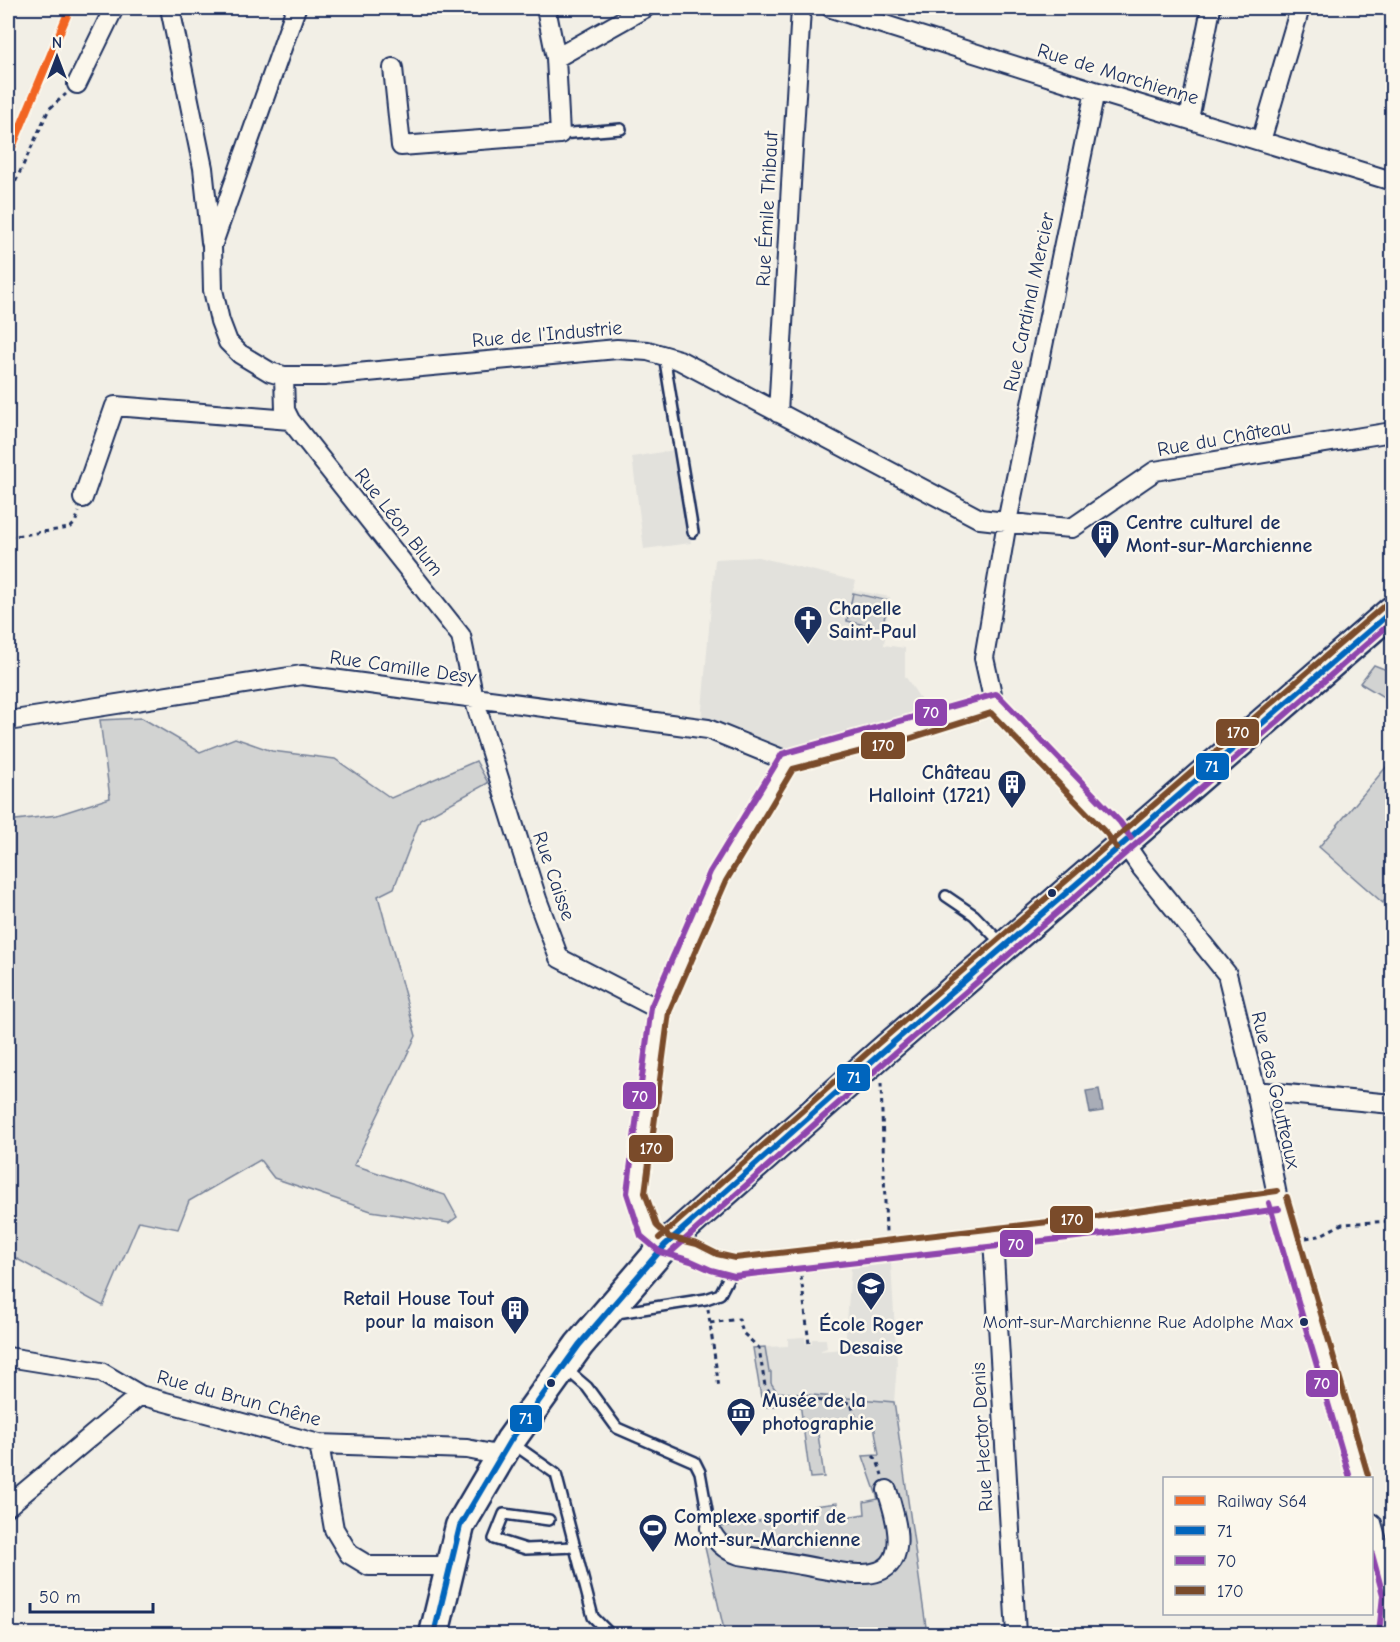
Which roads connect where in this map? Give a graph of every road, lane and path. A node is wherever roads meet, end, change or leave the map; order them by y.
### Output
1 (114, 8) edge
2 (170, 8) edge
3 (296, 8) edge
4 (546, 8) edge
5 (645, 8) edge
6 (801, 8) edge
7 (831, 8) edge
8 (1211, 8) edge
9 (1300, 8) edge
10 (556, 58) junction
11 (393, 68) dead end
12 (77, 84) joint
13 (1095, 91) junction
14 (1189, 119) junction
15 (621, 129) dead end
16 (560, 134) junction
17 (1261, 141) junction
18 (1392, 181) edge
19 (8, 198) edge
20 (212, 246) junction
21 (664, 355) junction
22 (284, 376) junction
23 (778, 413) junction
24 (290, 420) junction
25 (1392, 432) edge
26 (83, 498) dead end
27 (1007, 522) junction
28 (70, 528) dead end
29 (693, 532) dead end
30 (8, 537) edge
31 (1392, 611) edge
32 (474, 699) junction
33 (994, 703) junction
34 (8, 721) edge
35 (787, 761) junction
36 (1124, 843) junction
37 (946, 896) dead end
38 (1005, 946) junction
39 (660, 1010) junction
40 (880, 1054) junction
41 (1256, 1090) junction
42 (1392, 1104) edge
43 (1278, 1200) junction
44 (1392, 1221) edge
45 (993, 1238) junction
46 (1290, 1240) junction
47 (665, 1245) junction
48 (886, 1249) junction
49 (800, 1260) junction
50 (734, 1267) junction
51 (706, 1299) junction
52 (605, 1315) junction
53 (710, 1323) junction
54 (808, 1344) dead end
55 (8, 1357) edge
56 (563, 1367) junction
57 (719, 1388) dead end
58 (140, 1395) junction
59 (856, 1420) dead end
60 (320, 1444) junction
61 (506, 1449) junction
62 (873, 1456) dead end
63 (1358, 1477) edge
64 (887, 1490) joint
65 (8, 1506) edge
66 (549, 1520) dead end
67 (710, 1528) joint
68 (1373, 1530) edge
69 (575, 1546) junction
70 (450, 1566) junction
71 (434, 1635) edge
72 (610, 1635) edge
73 (1016, 1635) edge
74 (1388, 1635) edge

1 - 12 street
2 - 20 street
3 - 20 street, Rue de l'Industrie
4 - 10 street
5 - 10 street
6 - 23 street, Rue Émile Thibaut
7 - 13 street, Rue de Marchienne
8 - 14 street
9 - 17 street
10 - 16 street
11 - 16 street
12 - 19 path
13 - 14 street, Rue de Marchienne
13 - 27 street, Rue Cardinal Mercier
14 - 17 street, Rue de Marchienne
15 - 16 lane
17 - 18 street, Rue de Marchienne
20 - 22 street, Rue de l'Industrie
21 - 22 street, Rue de l'Industrie
21 - 23 street, Rue de l'Industrie
21 - 29 lane
22 - 24 street, Rue Léon Blum
23 - 27 street, Rue de l'Industrie
24 - 26 street
24 - 32 street, Rue Léon Blum
25 - 27 street, Rue du Château
27 - 33 street
28 - 30 path
31 - 36 main road
32 - 34 street, Rue Camille Desy
32 - 35 street, Rue Camille Desy
32 - 39 street, Rue Caisse
33 - 35 street
33 - 36 street, Rue des Goutteaux
35 - 39 street
36 - 38 main road
36 - 41 street, Rue des Goutteaux
37 - 38 lane
38 - 40 main road
39 - 47 street
40 - 47 main road
40 - 48 path
41 - 42 street
41 - 43 street, Rue des Goutteaux
43 - 45 street
43 - 46 street, Rue des Goutteaux
44 - 46 path
45 - 48 street
45 - 73 street, Rue Hector Denis
46 - 63 street, Rue des Goutteaux
47 - 50 street
47 - 52 main road
48 - 49 street
49 - 50 street
49 - 54 path
50 - 51 lane
51 - 52 lane
51 - 53 path
52 - 56 main road
53 - 57 path
53 - 59 path
55 - 58 street, Rue du Brun Chêne
56 - 61 main road
56 - 67 lane
58 - 60 street, Rue du Brun Chêne
58 - 65 street
60 - 61 street, Rue du Brun Chêne
60 - 70 street
61 - 69 lane
61 - 70 main road
62 - 64 path
64 - 67 street
66 - 69 lane
68 - 74 street
69 - 72 lane
70 - 71 main road

